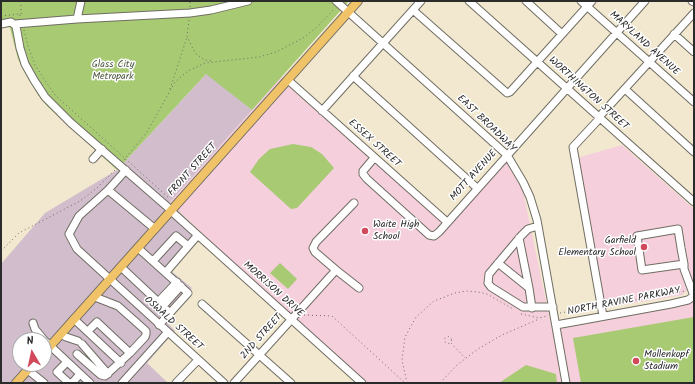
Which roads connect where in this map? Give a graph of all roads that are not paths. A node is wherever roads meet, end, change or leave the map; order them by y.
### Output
1 (81, 1) edge
2 (248, 1) edge
3 (358, 1) edge
4 (421, 1) edge
5 (469, 1) edge
6 (526, 1) edge
7 (581, 1) edge
8 (645, 1) edge
9 (337, 2) edge
10 (231, 3) edge
11 (590, 4) edge
12 (413, 10) junction
13 (348, 12) junction
14 (694, 13) edge
15 (77, 19) junction
16 (1, 24) edge
17 (19, 24) junction
18 (616, 33) junction
19 (562, 34) junction
20 (674, 34) junction
21 (383, 43) junction
22 (694, 52) edge
23 (537, 62) junction
24 (649, 62) junction
25 (353, 76) junction
26 (288, 80) junction
27 (567, 88) junction
28 (625, 89) junction
29 (694, 102) edge
30 (322, 111) junction
31 (600, 118) junction
32 (102, 149) junction
33 (694, 152) edge
34 (507, 155) junction
35 (374, 158) junction
36 (93, 159) dead end
37 (123, 164) junction
38 (477, 188) junction
39 (108, 190) junction
40 (694, 202) edge
41 (354, 203) dead end
42 (171, 211) junction
43 (447, 222) junction
44 (538, 226) junction
45 (155, 229) junction
46 (197, 236) junction
47 (519, 238) junction
48 (188, 246) junction
49 (138, 248) junction
50 (153, 261) junction
51 (498, 263) junction
52 (684, 264) junction
53 (121, 267) junction
54 (336, 270) junction
55 (166, 272) junction
56 (110, 279) junction
57 (179, 284) junction
58 (359, 288) dead end
59 (529, 288) junction
60 (694, 296) edge
61 (89, 299) junction
62 (161, 304) junction
63 (202, 304) dead end
64 (553, 307) junction
65 (532, 308) junction
66 (170, 313) junction
67 (603, 316) junction
68 (74, 319) junction
69 (293, 321) junction
70 (33, 324) dead end
71 (159, 325) junction
72 (556, 325) junction
73 (88, 331) junction
74 (37, 332) edge
75 (167, 333) junction
76 (61, 334) junction
77 (52, 340) edge
78 (52, 350) edge
79 (130, 353) junction
80 (77, 354) dead end
81 (260, 354) junction
82 (198, 360) junction
83 (67, 362) junction
84 (121, 363) junction
85 (26, 372) edge
86 (35, 372) edge
87 (80, 374) junction
88 (108, 374) junction
89 (16, 383) edge
90 (44, 383) edge
91 (69, 383) edge
92 (72, 383) edge
93 (90, 383) edge
94 (122, 383) edge
95 (176, 383) edge
96 (224, 383) edge
97 (234, 383) edge
98 (291, 383) edge
99 (362, 383) edge
100 (566, 383) edge

1 - 15 street
2 - 10 street
3 - 13 main road, FRONT STREET
4 - 12 street
5 - 23 street, WORTHINGTON STREET
6 - 19 street
7 - 11 street, MARYLAND AVENUE
8 - 18 street, MOTT AVENUE
9 - 13 street, EAST BROADWAY
10 - 15 street
11 - 18 street, MARYLAND AVENUE
11 - 19 street
12 - 21 street
12 - 23 street
13 - 21 street, EAST BROADWAY
13 - 26 main road, FRONT STREET
14 - 20 street
15 - 17 street
16 - 17 street
17 - 32 street, MORRISON DRIVE
18 - 24 street, MARYLAND AVENUE
18 - 27 street, MOTT AVENUE
19 - 23 street
20 - 22 street
20 - 24 street
21 - 25 street
21 - 34 street, EAST BROADWAY
23 - 27 street, WORTHINGTON STREET
24 - 28 street
24 - 29 street, MARYLAND AVENUE
25 - 30 street
25 - 38 street
26 - 30 street, ESSEX STREET
26 - 42 main road, FRONT STREET
27 - 31 street, WORTHINGTON STREET
27 - 34 street, MOTT AVENUE
28 - 31 street
28 - 33 street
30 - 35 street, ESSEX STREET
31 - 40 street, WORTHINGTON STREET
31 - 67 street
32 - 36 street
32 - 37 street, MORRISON DRIVE
34 - 38 street, MOTT AVENUE
34 - 44 street, EAST BROADWAY
35 - 43 street, ESSEX STREET
35 - 43 street, MOTT AVENUE
37 - 39 street
37 - 42 street, MORRISON DRIVE
38 - 43 street, MOTT AVENUE
39 - 45 street
39 - 56 street, OSWALD STREET
41 - 54 street
42 - 45 main road, FRONT STREET
42 - 46 street, MORRISON DRIVE
44 - 47 street
44 - 64 street, EAST BROADWAY
45 - 49 main road, FRONT STREET
46 - 48 street
46 - 69 street, MORRISON DRIVE
47 - 51 street
47 - 59 street
48 - 50 street
48 - 55 street
49 - 50 street
49 - 53 main road, FRONT STREET
50 - 55 street
51 - 59 street
51 - 65 street
52 - 52 street
52 - 60 street
53 - 56 main road, FRONT STREET
53 - 62 street
54 - 58 street
54 - 69 street, 2ND STREET
55 - 57 street
56 - 61 main road, FRONT STREET
56 - 71 street, OSWALD STREET
57 - 62 street
57 - 66 street
59 - 65 street
60 - 67 street, NORTH RAVINE PARKWAY
61 - 68 main road, FRONT STREET
61 - 79 street
62 - 66 street
63 - 81 street
64 - 65 street
64 - 72 street, EAST BROADWAY
66 - 71 street
67 - 72 street, NORTH RAVINE PARKWAY
68 - 73 street
68 - 76 main road, FRONT STREET
69 - 81 street, 2ND STREET
69 - 99 street, MORRISON DRIVE
70 - 74 street
71 - 75 street, OSWALD STREET
72 - 100 street, EAST BROADWAY
73 - 79 street
73 - 84 street
75 - 82 street, OSWALD STREET
75 - 94 street
76 - 77 main road, FRONT STREET
76 - 88 street
78 - 83 street
79 - 84 street
80 - 88 street
81 - 97 street, 2ND STREET
81 - 98 street
82 - 95 street
82 - 96 street, OSWALD STREET
83 - 87 street
83 - 91 street
84 - 88 street
85 - 89 main road
86 - 90 street
87 - 92 street
87 - 93 street

